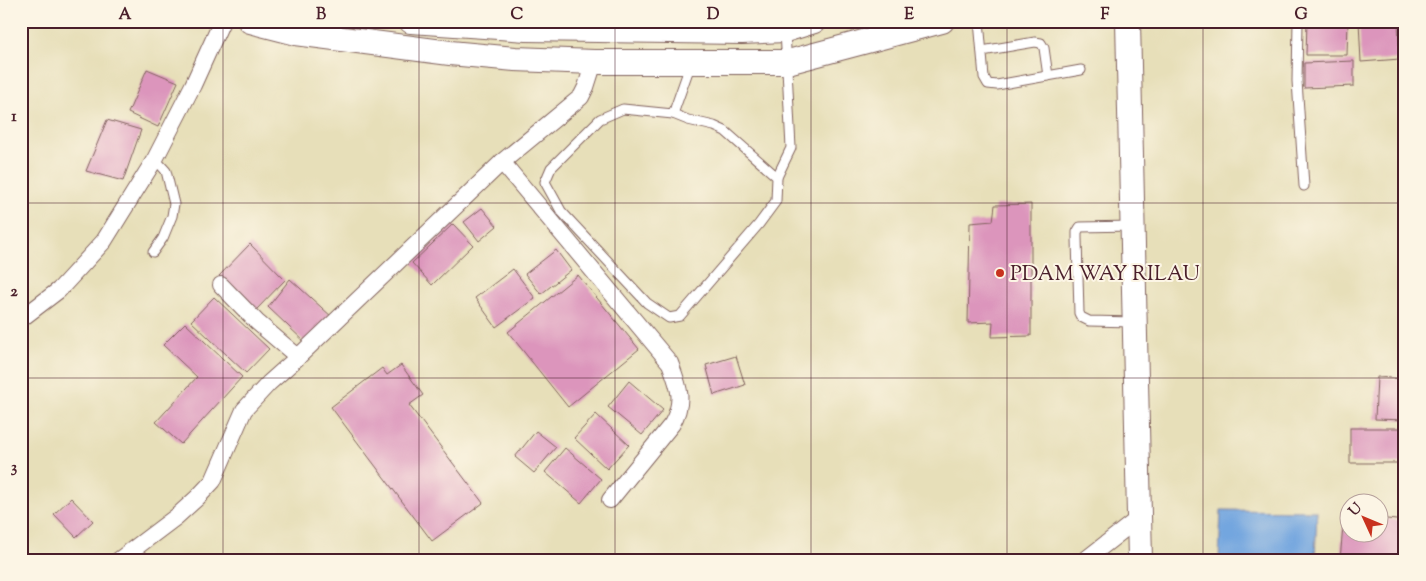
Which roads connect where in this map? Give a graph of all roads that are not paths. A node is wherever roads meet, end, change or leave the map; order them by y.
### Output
1 (222, 21) edge
2 (250, 21) edge
3 (411, 21) edge
4 (814, 21) edge
5 (942, 21) edge
6 (979, 21) edge
7 (1128, 21) edge
8 (1298, 21) edge
9 (577, 26) edge
10 (699, 26) edge
11 (296, 27) edge
12 (543, 29) junction
13 (785, 30) junction
14 (982, 51) junction
15 (539, 60) junction
16 (594, 62) junction
17 (692, 62) junction
18 (788, 62) junction
19 (1082, 70) dead end
20 (1048, 76) junction
21 (673, 114) junction
22 (155, 159) junction
23 (502, 162) junction
24 (777, 177) junction
25 (1304, 186) dead end
26 (1134, 226) junction
27 (153, 252) dead end
28 (221, 285) dead end
29 (21, 319) edge
30 (1136, 322) junction
31 (298, 357) junction
32 (610, 500) dead end
33 (1140, 517) junction
34 (119, 560) edge
35 (1085, 560) edge
36 (1140, 560) edge

1 - 22 street
2 - 11 main road
3 - 12 main road
4 - 13 main road
5 - 18 main road
6 - 14 lane
7 - 26 main road
8 - 25 lane
9 - 10 main road
9 - 12 main road
10 - 13 main road
11 - 15 main road
12 - 15 main road
13 - 18 lane
14 - 20 lane
14 - 20 lane
15 - 16 main road
16 - 17 main road
16 - 23 street
17 - 18 main road
17 - 21 lane
18 - 24 lane
19 - 20 lane
21 - 24 lane
21 - 24 lane
22 - 27 lane
22 - 29 street
23 - 31 street
23 - 32 street
26 - 30 main road
26 - 30 lane
28 - 31 street
30 - 33 main road
31 - 34 street
33 - 35 street
33 - 36 main road

